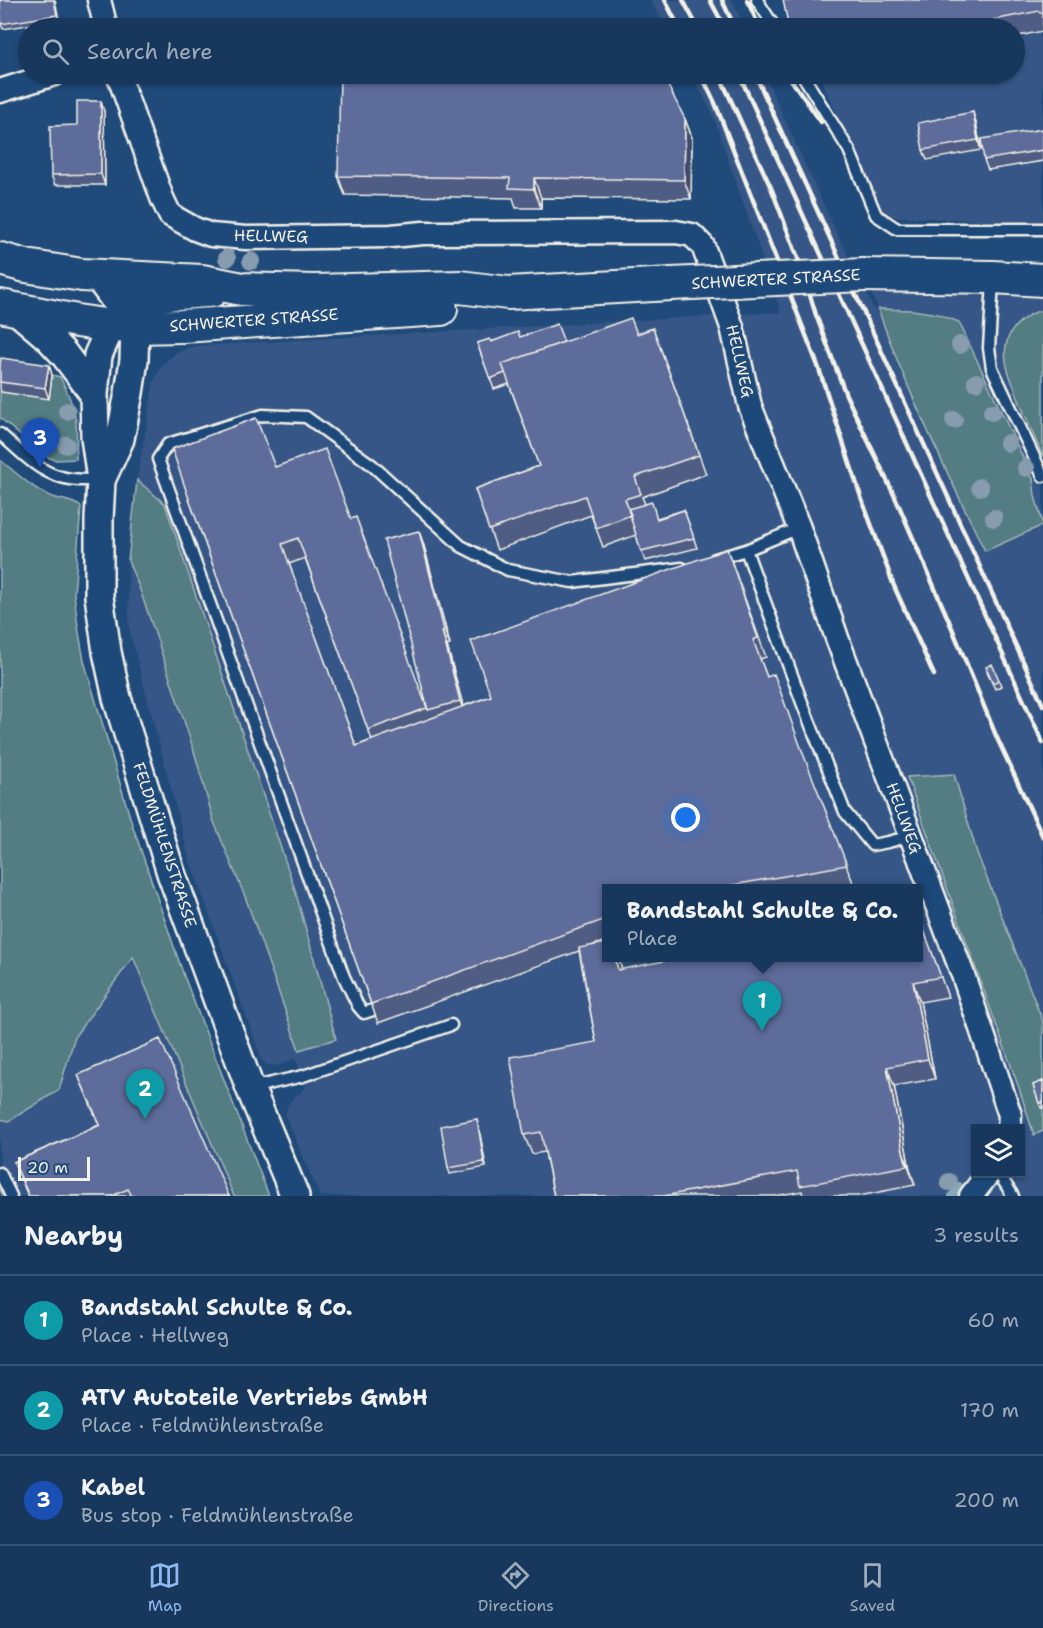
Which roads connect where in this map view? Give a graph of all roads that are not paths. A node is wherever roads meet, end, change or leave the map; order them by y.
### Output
1 (99, 0) edge
2 (757, 0) edge
3 (104, 18) edge
4 (769, 18) edge
5 (22, 84) edge
6 (122, 84) edge
7 (808, 84) edge
8 (0, 91) edge
9 (1043, 229) edge
10 (0, 259) edge
11 (98, 277) junction
12 (993, 277) junction
13 (1043, 280) edge
14 (242, 289) junction
15 (508, 293) junction
16 (8, 307) edge
17 (123, 321) junction
18 (94, 394) junction
19 (0, 434) edge
20 (1043, 476) edge
21 (101, 480) junction
22 (799, 528) junction
23 (746, 550) junction
24 (911, 836) junction
25 (397, 1001) edge
26 (451, 1025) dead end
27 (250, 1088) junction
28 (1009, 1124) edge
29 (0, 1173) edge
30 (984, 1178) edge
31 (1002, 1178) edge
32 (12, 1196) edge
33 (295, 1196) edge
34 (971, 1196) edge
35 (1013, 1196) edge

1 - 3 street
2 - 4 lane
5 - 8 street
6 - 22 street, HELLWEG
7 - 9 lane
10 - 11 main road, SCHWERTER STRASSE
11 - 14 main road, SCHWERTER STRASSE
11 - 17 street
12 - 13 main road, SCHWERTER STRASSE
12 - 15 main road, SCHWERTER STRASSE, bridge
12 - 20 lane
14 - 15 main road, SCHWERTER STRASSE
14 - 17 street
15 - 17 main road, SCHWERTER STRASSE
16 - 17 main road, SCHWERTER STRASSE
16 - 18 street
17 - 18 street, FELDMÜHLENSTRASSE
17 - 21 street, FELDMÜHLENSTRASSE
18 - 21 street, FELDMÜHLENSTRASSE
19 - 21 lane
21 - 27 street, FELDMÜHLENSTRASSE
22 - 23 lane
22 - 24 street, HELLWEG
23 - 24 lane
23 - 25 lane
24 - 28 street, HELLWEG
26 - 27 lane
27 - 33 street, FELDMÜHLENSTRASSE
29 - 32 lane
30 - 34 street
31 - 35 lane

